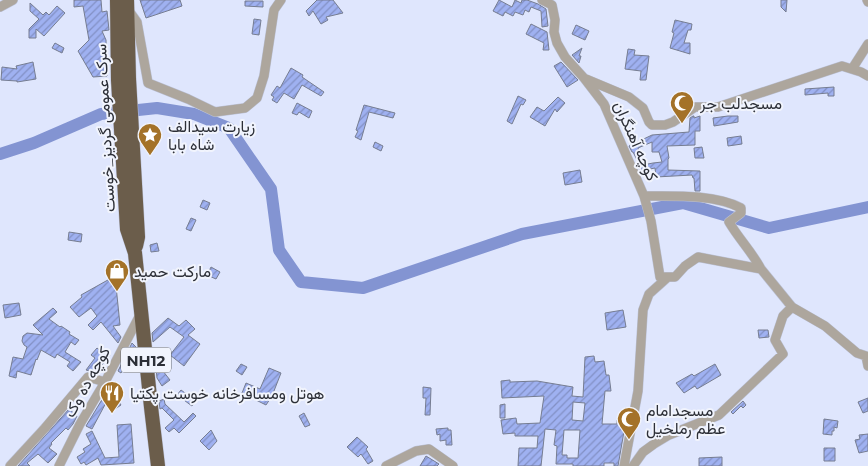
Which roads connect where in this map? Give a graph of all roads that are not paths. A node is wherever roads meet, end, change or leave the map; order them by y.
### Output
1 (13, 0) edge
2 (281, 0) edge
3 (542, 0) edge
4 (124, 3) edge
5 (0, 7) edge
6 (868, 44) edge
7 (852, 70) junction
8 (868, 76) edge
9 (584, 78) junction
10 (644, 196) junction
11 (761, 269) junction
12 (668, 277) junction
13 (792, 307) junction
14 (141, 313) junction
15 (867, 359) edge
16 (105, 382) junction
17 (10, 466) edge
18 (59, 466) edge
19 (158, 466) edge
20 (386, 466) edge
21 (453, 466) edge
22 (624, 466) edge
23 (633, 466) edge

1 - 5 street
2 - 4 street
3 - 9 street, کوچه آهنگران
4 - 14 highway, سرک عمومی گردیز_خوست / NH12
6 - 7 street
7 - 8 street
7 - 9 street
9 - 10 street, کوچه آهنگران
10 - 11 street
10 - 12 street, کوچه آهنگران
11 - 12 street
11 - 13 street
12 - 22 street
13 - 15 street
13 - 23 street
14 - 16 street, کوچه ده وک
14 - 19 highway, سرک عمومی گردیز_خوست / NH12
16 - 17 street
16 - 18 street, کوچه ده وک
20 - 21 street

